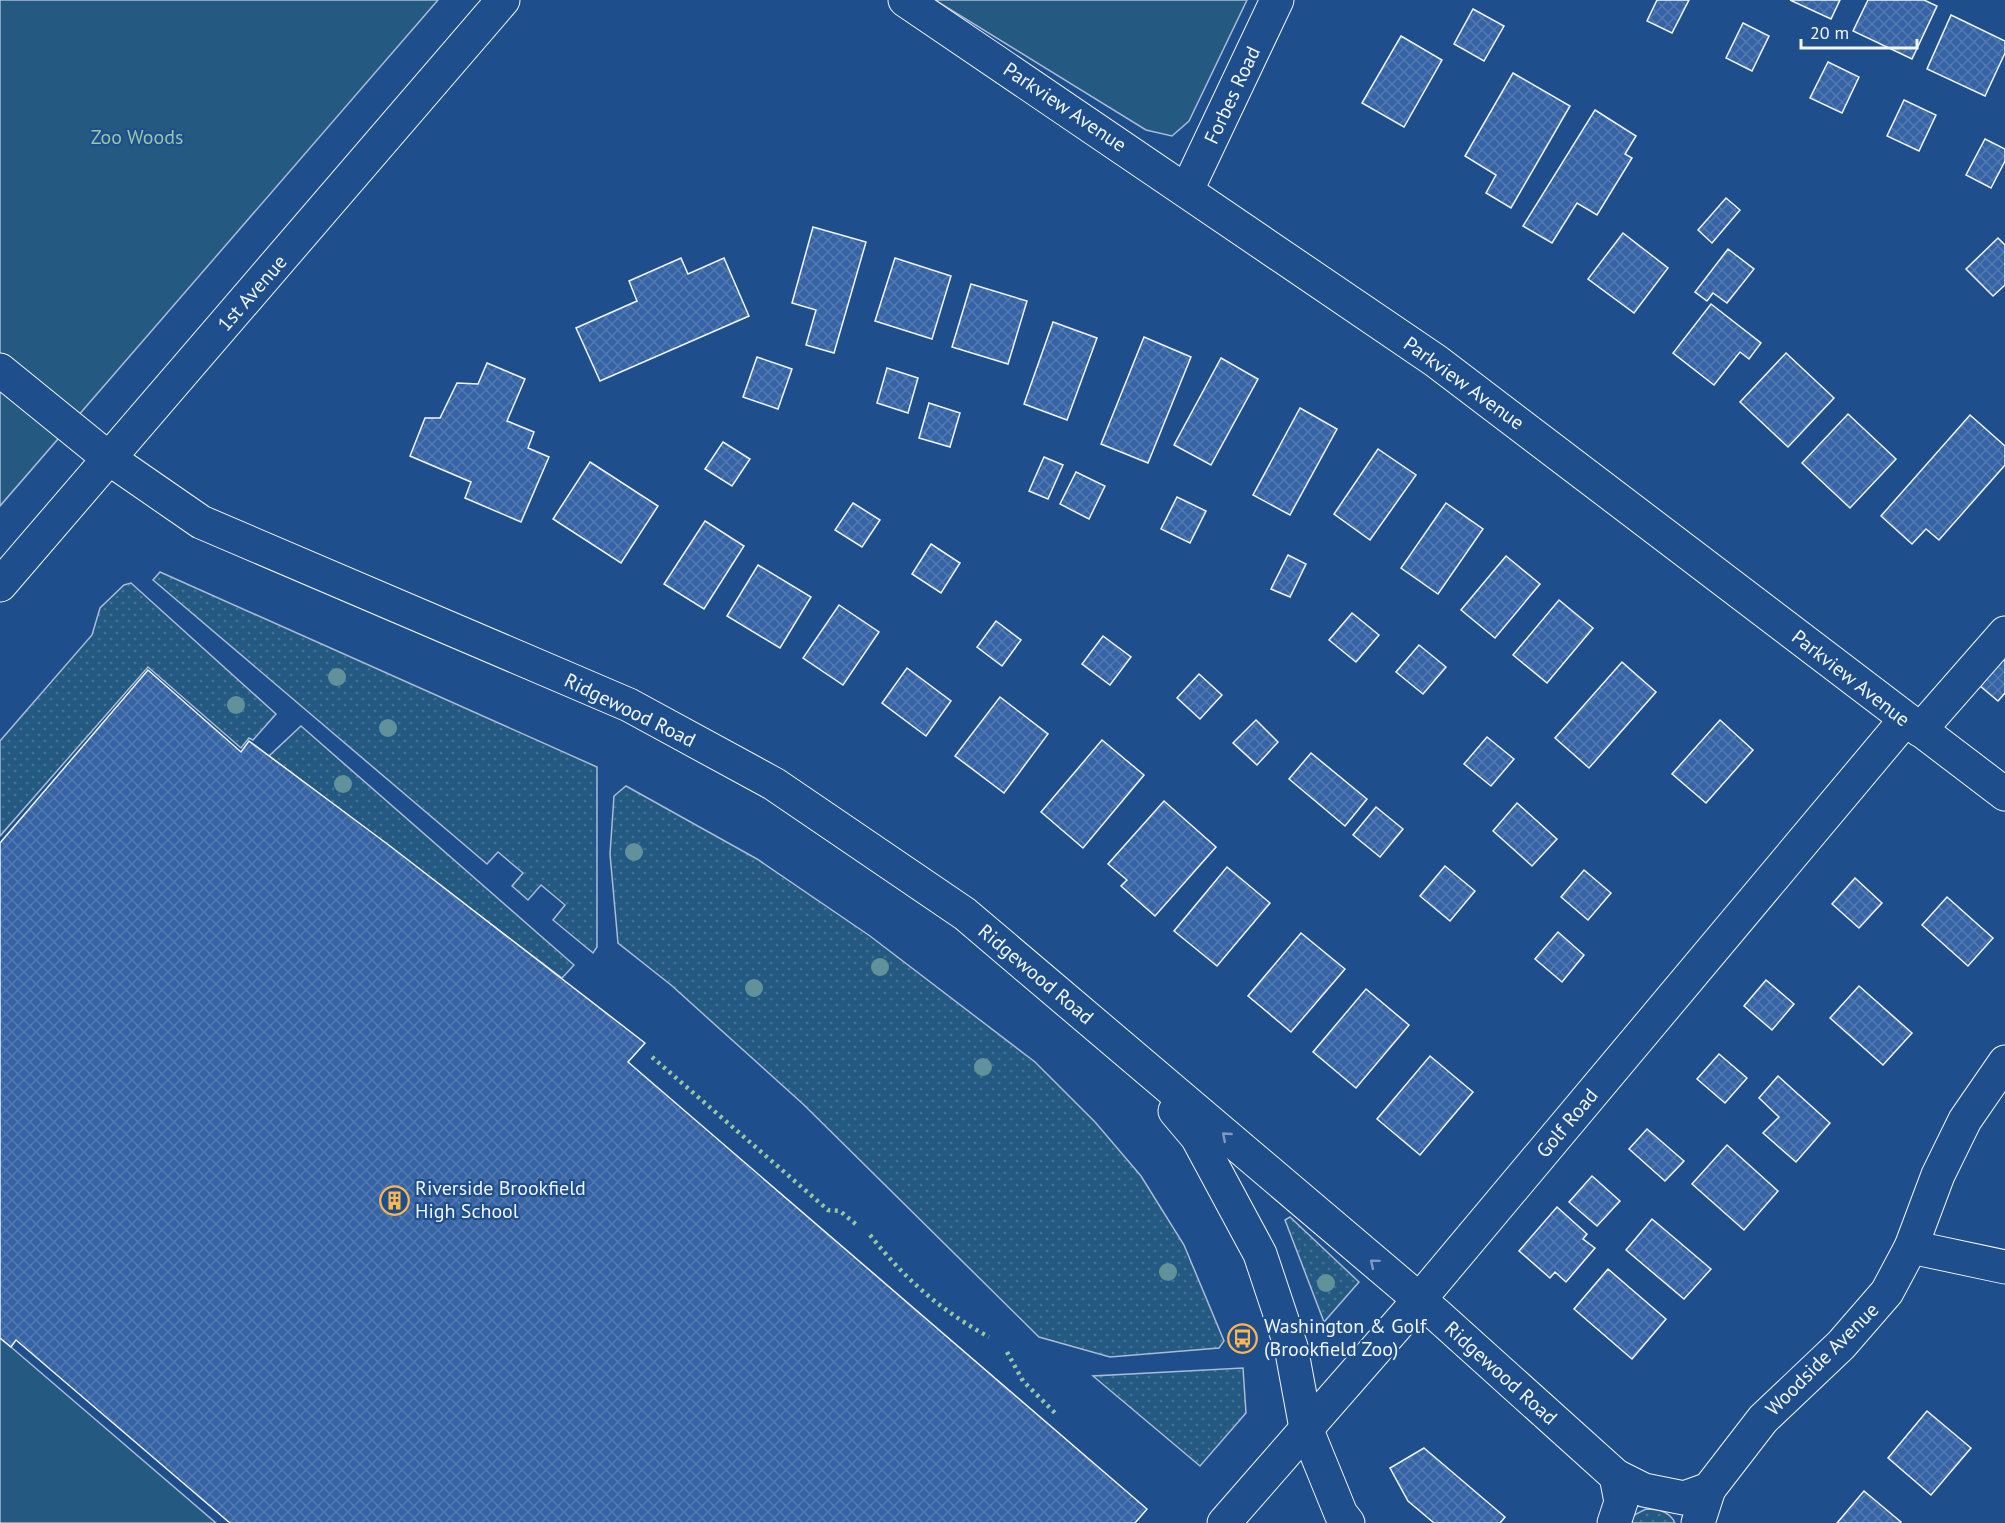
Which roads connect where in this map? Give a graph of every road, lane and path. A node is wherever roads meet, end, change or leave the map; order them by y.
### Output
1 (502, 0) edge
2 (905, 0) edge
3 (1277, 0) edge
4 (1187, 190) junction
5 (0, 370) edge
6 (107, 457) junction
7 (0, 585) edge
8 (2005, 633) edge
9 (1912, 725) junction
10 (2005, 794) edge
11 (1110, 1036) junction
12 (2005, 1062) edge
13 (1911, 1247) junction
14 (2005, 1267) edge
15 (1419, 1300) junction
16 (1306, 1428) junction
17 (1616, 1476) junction
18 (1709, 1488) junction
19 (1224, 1523) edge
20 (1348, 1523) edge
21 (1614, 1523) edge
22 (1698, 1523) edge

1 - 6 street, 1st Avenue
2 - 4 street, Parkview Avenue
3 - 4 street, Forbes Road
4 - 9 street, Parkview Avenue
5 - 6 street, Ridgewood Road
6 - 7 street, 1st Avenue
6 - 11 street, Ridgewood Road
8 - 9 street, Golf Road
9 - 10 street, Parkview Avenue
9 - 15 street, Golf Road
15 -> 11 street, Ridgewood Road
11 - 16 street, Ridgewood Road
12 - 13 street, Woodside Avenue
13 - 14 street
13 - 18 street, Woodside Avenue
15 - 16 street, Golf Road
15 - 17 street, Ridgewood Road
16 - 19 street, Golf Road
16 - 20 street, Ridgewood Road
17 - 18 street, Ridgewood Road
17 - 21 street
18 - 22 street, Woodside Avenue

